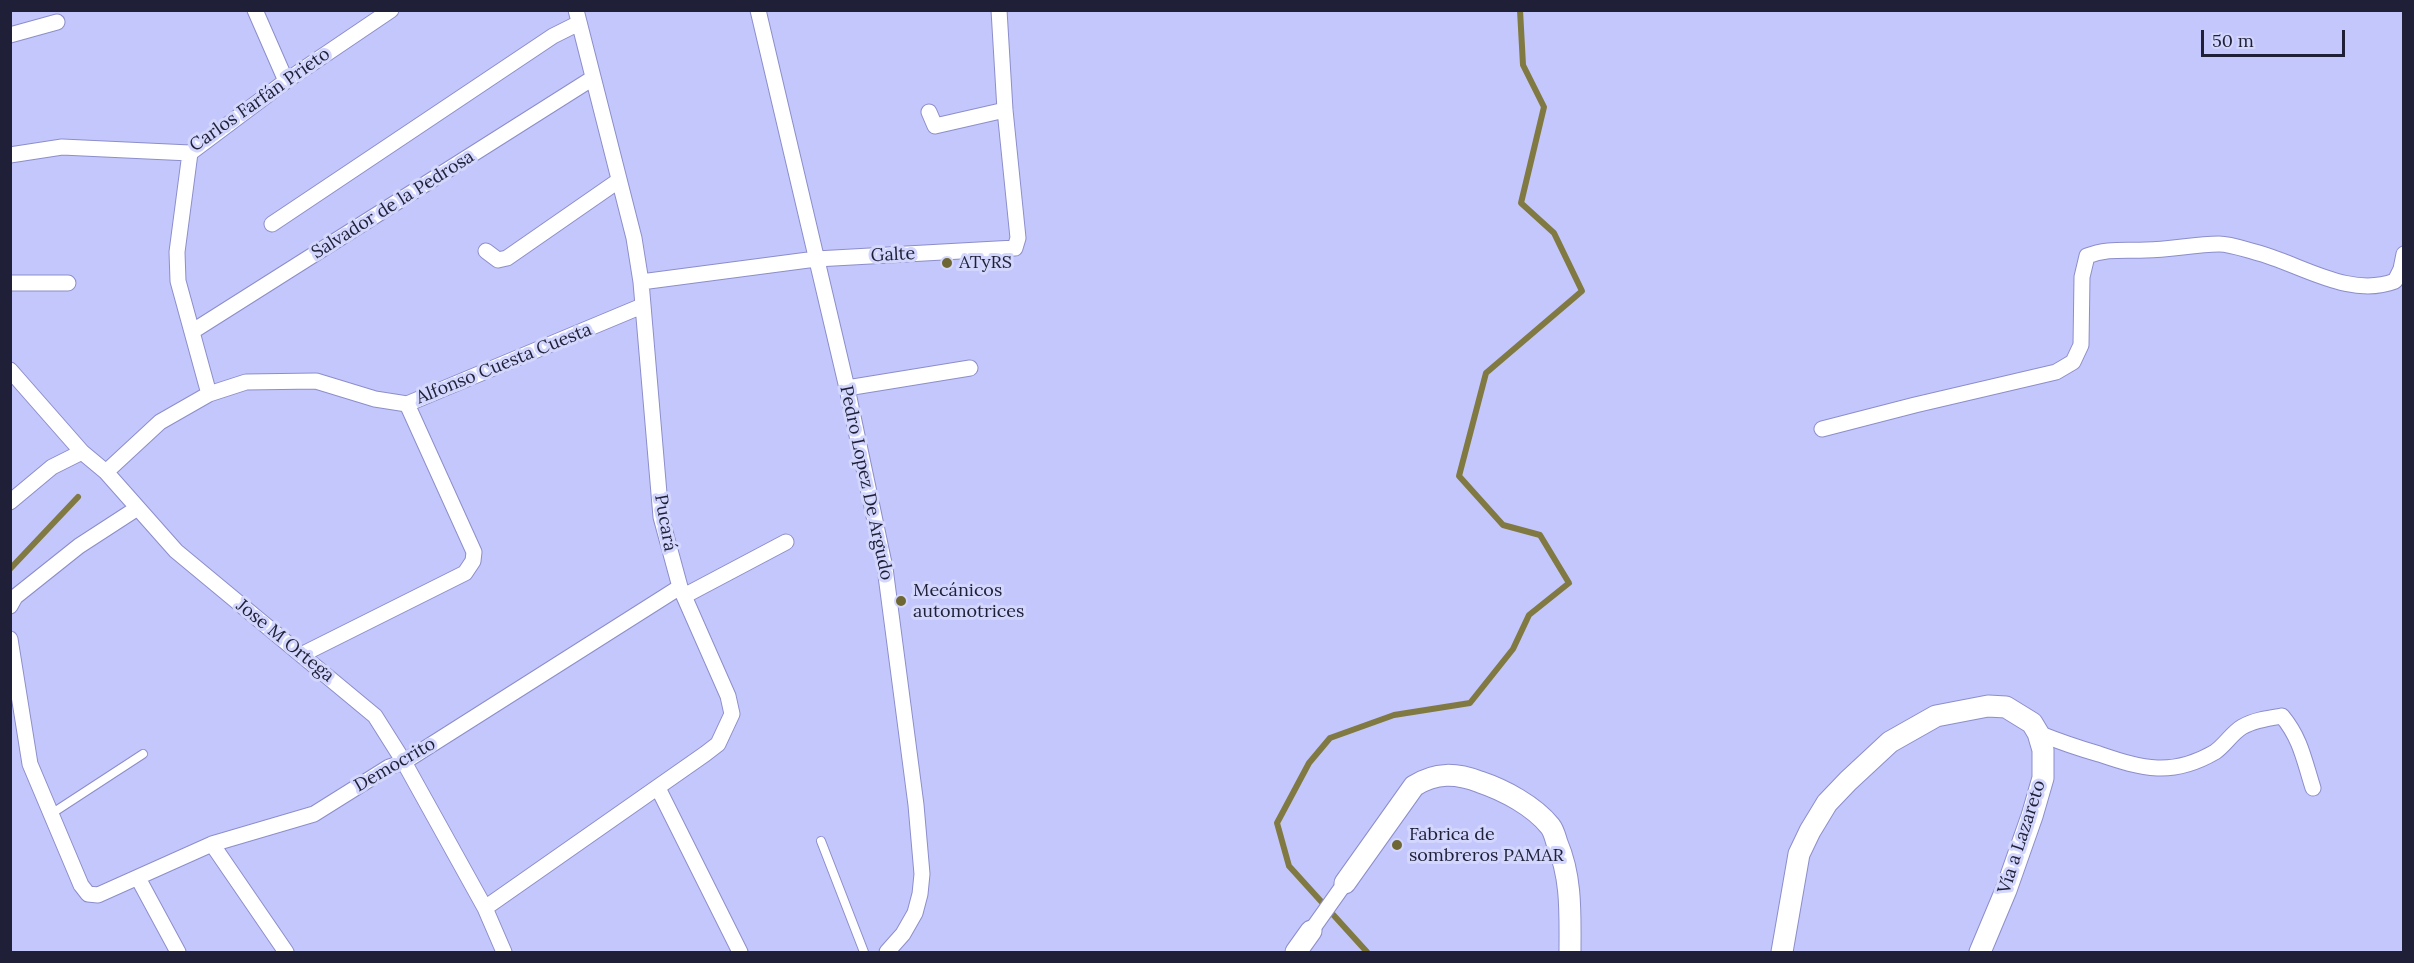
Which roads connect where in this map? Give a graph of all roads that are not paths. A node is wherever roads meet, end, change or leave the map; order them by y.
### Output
1 (255, 10) edge
2 (391, 10) edge
3 (758, 10) edge
4 (999, 10) edge
5 (578, 17) edge
6 (57, 21) dead end
7 (10, 34) edge
8 (593, 78) junction
9 (286, 81) junction
10 (1005, 110) junction
11 (929, 112) dead end
12 (190, 153) junction
13 (10, 155) edge
14 (618, 181) junction
15 (272, 224) dead end
16 (486, 251) dead end
17 (2403, 254) edge
18 (816, 259) junction
19 (641, 282) junction
20 (68, 283) dead end
21 (10, 284) edge
22 (642, 306) junction
23 (193, 331) junction
24 (970, 368) dead end
25 (10, 370) edge
26 (847, 388) junction
27 (10, 390) edge
28 (29, 393) junction
29 (209, 394) junction
30 (407, 404) junction
31 (1822, 429) dead end
32 (82, 452) junction
33 (106, 472) junction
34 (10, 502) edge
35 (136, 509) junction
36 (786, 542) dead end
37 (682, 591) junction
38 (10, 606) edge
39 (10, 639) edge
40 (303, 654) junction
41 (2038, 732) junction
42 (143, 754) dead end
43 (404, 762) junction
44 (658, 788) junction
45 (2313, 788) dead end
46 (51, 814) junction
47 (821, 841) dead end
48 (212, 844) junction
49 (138, 878) junction
50 (1346, 883) joint
51 (484, 908) junction
52 (1311, 931) joint
53 (178, 952) edge
54 (286, 952) edge
55 (504, 952) edge
56 (740, 952) edge
57 (864, 952) edge
58 (887, 952) edge
59 (1296, 952) edge
60 (1570, 952) edge
61 (1782, 952) edge
62 (1980, 952) edge

1 - 9 street
2 - 9 street, Carlos Farfán Prieto
3 - 18 street, Pedro Lopez De Argudo
4 - 10 street, Galte
5 - 8 street, Pucará
5 - 15 street
6 - 7 street
8 - 14 street, Pucará
8 - 23 street, Salvador de la Pedrosa
9 - 12 street, Carlos Farfán Prieto
10 - 11 street
10 - 18 street, Galte
12 - 13 street, Carlos Farfán Prieto
12 - 23 street
14 - 16 street
14 - 19 street, Pucará
17 - 31 street
18 - 19 street, Galte
18 - 26 street, Pedro Lopez De Argudo
19 - 22 street, Pucará
20 - 21 street
22 - 30 street, Alfonso Cuesta Cuesta
22 - 37 street, Pucará
23 - 29 street
24 - 26 street
25 - 28 street, Jose M Ortega
26 - 58 street, Pedro Lopez De Argudo
27 - 28 street
28 - 32 street, Jose M Ortega
29 - 30 street, Alfonso Cuesta Cuesta
29 - 33 street, Alfonso Cuesta Cuesta
30 - 40 street
32 - 33 street, Jose M Ortega
32 - 34 street
33 - 35 street, Jose M Ortega
35 - 38 street
35 - 40 street, Jose M Ortega
36 - 37 street, Democrito
37 - 43 street, Democrito
37 - 44 street, Pucará
39 - 46 street
40 - 43 street, Jose M Ortega
41 - 45 street
41 - 61 street
41 - 62 street, Vía a Lazareto
42 - 46 lane
43 - 48 street, Democrito
43 - 51 street, Jose M Ortega
44 - 51 street, Pucará
44 - 56 street
46 - 49 street, Democrito
47 - 57 lane
48 - 49 street, Democrito
48 - 54 street
49 - 53 street
50 - 52 street
50 - 60 street
51 - 55 street, Jose M Ortega
52 - 59 street

